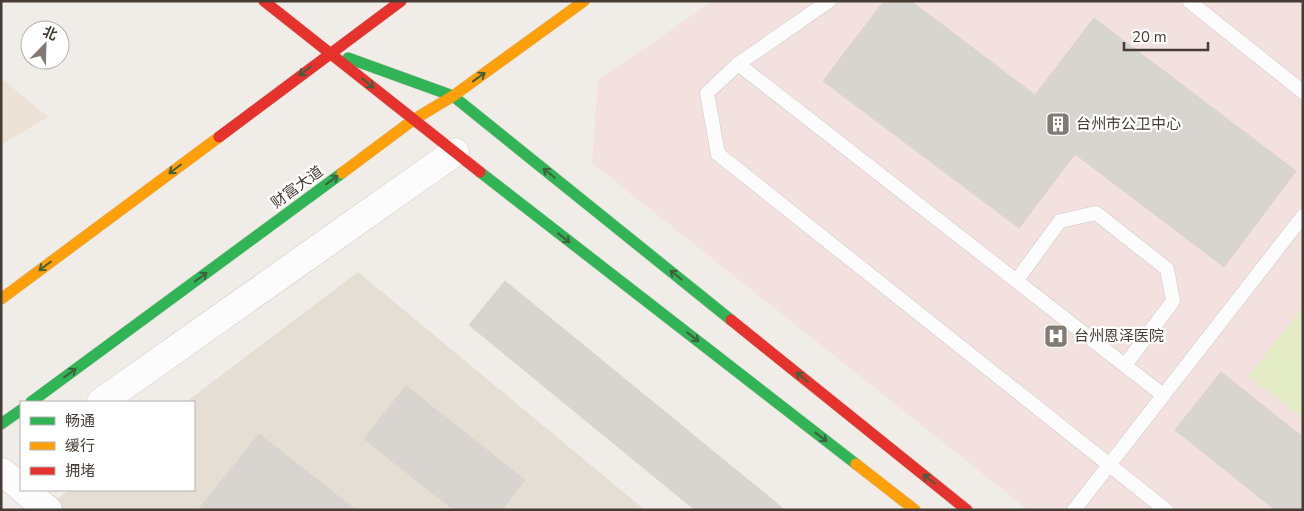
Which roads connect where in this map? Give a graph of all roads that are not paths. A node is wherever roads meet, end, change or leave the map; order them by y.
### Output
1 (264, 1) edge
2 (401, 1) edge
3 (584, 1) edge
4 (829, 1) edge
5 (1189, 1) edge
6 (330, 52) junction
7 (738, 64) junction
8 (1303, 92) edge
9 (453, 96) junction
10 (413, 120) junction
11 (455, 152) junction
12 (1303, 216) edge
13 (1016, 280) junction
14 (1, 299) edge
15 (1125, 364) junction
16 (1163, 394) junction
17 (32, 401) edge
18 (102, 401) edge
19 (20, 411) edge
20 (1, 424) edge
21 (1109, 465) junction
22 (25, 491) edge
23 (48, 510) edge
24 (916, 510) edge
25 (967, 510) edge
26 (1074, 510) edge
27 (1166, 510) edge

1 - 6 main road
2 - 6 main road
9 -> 3 main road, 财富大道
4 - 7 lane
5 - 8 lane
6 - 9 main road
6 -> 10 main road
6 -> 14 main road
7 - 13 lane
7 - 21 lane
9 - 10 main road, 财富大道
25 -> 9 main road
10 - 11 main road
17 -> 10 main road, 财富大道
11 - 18 street
11 -> 24 main road
12 - 16 lane
13 - 15 lane
13 - 15 lane
15 - 16 lane
16 - 21 lane
19 - 20 main road
21 - 26 lane
21 - 27 lane
22 - 23 street

